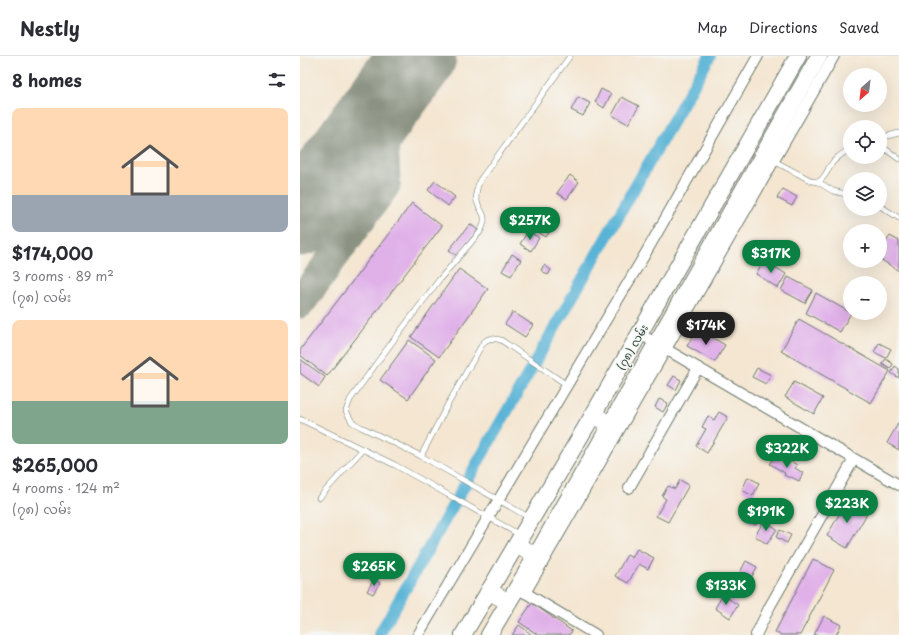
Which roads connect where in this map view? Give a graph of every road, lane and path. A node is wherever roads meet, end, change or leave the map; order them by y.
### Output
1 (570, 56) edge
2 (758, 56) edge
3 (798, 56) edge
4 (819, 56) edge
5 (834, 56) edge
6 (899, 133) edge
7 (887, 136) edge
8 (887, 150) edge
9 (758, 152) junction
10 (843, 154) edge
11 (899, 159) edge
12 (818, 182) junction
13 (843, 193) edge
14 (887, 210) edge
15 (899, 218) edge
16 (640, 334) junction
17 (661, 346) junction
18 (698, 368) junction
19 (568, 385) junction
20 (593, 415) junction
21 (300, 418) edge
22 (610, 424) junction
23 (363, 449) junction
24 (421, 456) junction
25 (854, 459) junction
26 (899, 485) edge
27 (629, 488) dead end
28 (319, 498) dead end
29 (498, 500) junction
30 (488, 516) junction
31 (532, 519) junction
32 (520, 540) junction
33 (536, 556) junction
34 (489, 591) junction
35 (517, 594) junction
36 (418, 635) edge
37 (463, 635) edge
38 (489, 635) edge
39 (596, 635) edge
40 (756, 635) edge

1 - 24 lane
2 - 19 street
3 - 9 main road, (၇၈) လမ်း
4 - 9 main road, (၇၈) လမ်း
5 - 9 street
6 - 7 lane
8 - 11 lane
9 - 12 lane
9 - 16 main road, (၇၈) လမ်း
9 - 17 main road, (၇၈) လမ်း
10 - 12 lane
12 - 13 lane
14 - 15 lane
16 - 17 street
16 - 20 main road, (၇၈) လမ်း
17 - 18 street
17 - 22 main road, (၇၈) လမ်း
17 - 35 street
18 - 25 street
18 - 27 street
19 - 24 lane
19 - 29 street
20 - 22 highway
20 - 31 main road, (၇၈) လမ်း
21 - 23 lane
22 - 33 main road, (၇၈) လမ်း
23 - 28 lane
23 - 30 lane
24 - 29 lane
25 - 26 street
25 - 40 street
29 - 30 street
29 - 31 lane
30 - 32 lane
30 - 36 street
31 - 32 main road, (၇၈) လမ်း
32 - 33 highway
32 - 34 main road, (၇၈) လမ်း
33 - 35 main road, (၇၈) လမ်း
34 - 35 highway
34 - 37 main road, (၇၈) လမ်း
35 - 38 main road, (၇၈) လမ်း
35 - 39 street

